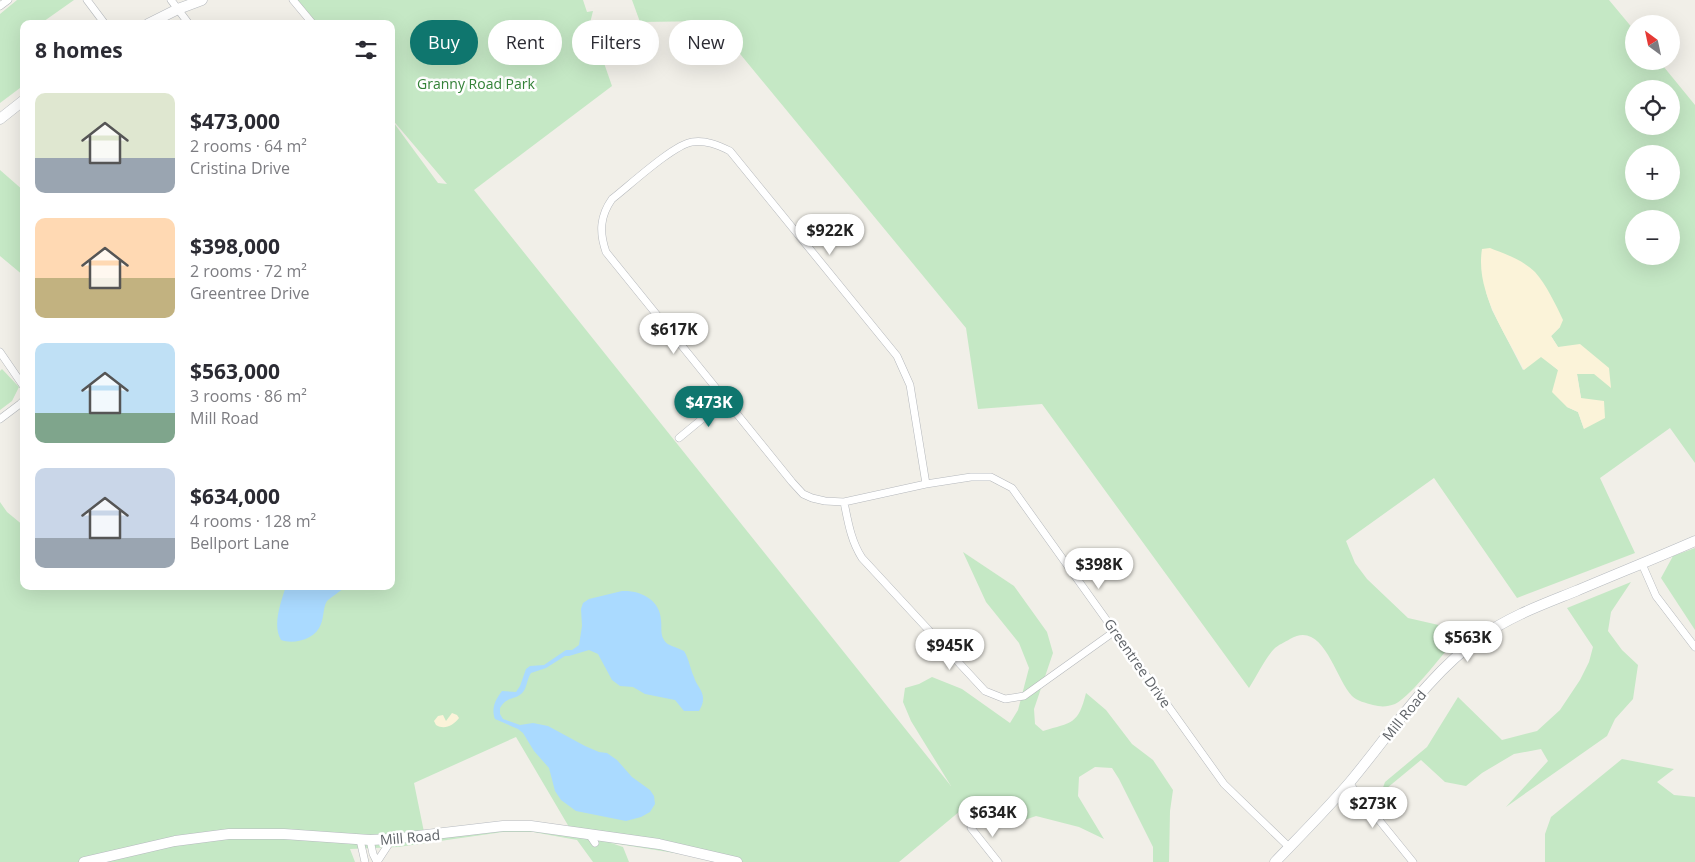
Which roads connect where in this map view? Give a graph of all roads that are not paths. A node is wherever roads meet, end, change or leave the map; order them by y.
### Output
1 (8, 0) edge
2 (87, 0) edge
3 (171, 0) edge
4 (202, 0) edge
5 (293, 0) edge
6 (0, 6) edge
7 (178, 9) junction
8 (102, 20) edge
9 (156, 20) edge
10 (186, 20) edge
11 (309, 20) edge
12 (20, 103) edge
13 (1, 117) edge
14 (0, 352) edge
15 (20, 380) edge
16 (725, 400) junction
17 (20, 404) edge
18 (0, 419) edge
19 (679, 438) dead end
20 (926, 484) junction
21 (844, 502) junction
22 (1695, 541) edge
23 (1642, 564) junction
24 (1115, 631) junction
25 (1695, 647) edge
26 (1349, 783) junction
27 (971, 828) dead end
28 (392, 839) junction
29 (365, 840) junction
30 (1289, 847) junction
31 (84, 862) edge
32 (365, 862) edge
33 (377, 862) edge
34 (737, 862) edge
35 (998, 862) edge
36 (1275, 862) edge
37 (1413, 862) edge

1 - 6 street
2 - 8 street
3 - 7 street
4 - 7 main road
5 - 11 street
7 - 9 main road
7 - 10 street
12 - 13 main road
14 - 15 street
16 - 19 street
16 - 20 street, Greentree Drive
16 - 21 street, Greentree Drive
17 - 18 street
20 - 21 street, Greentree Drive
20 - 24 street, Greentree Drive
21 - 24 street
22 - 23 main road, Mill Road
23 - 25 street
23 - 26 main road, Mill Road
24 - 30 street, Greentree Drive
26 - 30 main road, Mill Road
26 - 37 street
27 - 35 street
28 - 29 main road, Mill Road
28 - 33 street
28 - 34 main road, Mill Road
29 - 31 main road, Mill Road
29 - 32 street
29 - 33 street
30 - 36 main road, Mill Road

